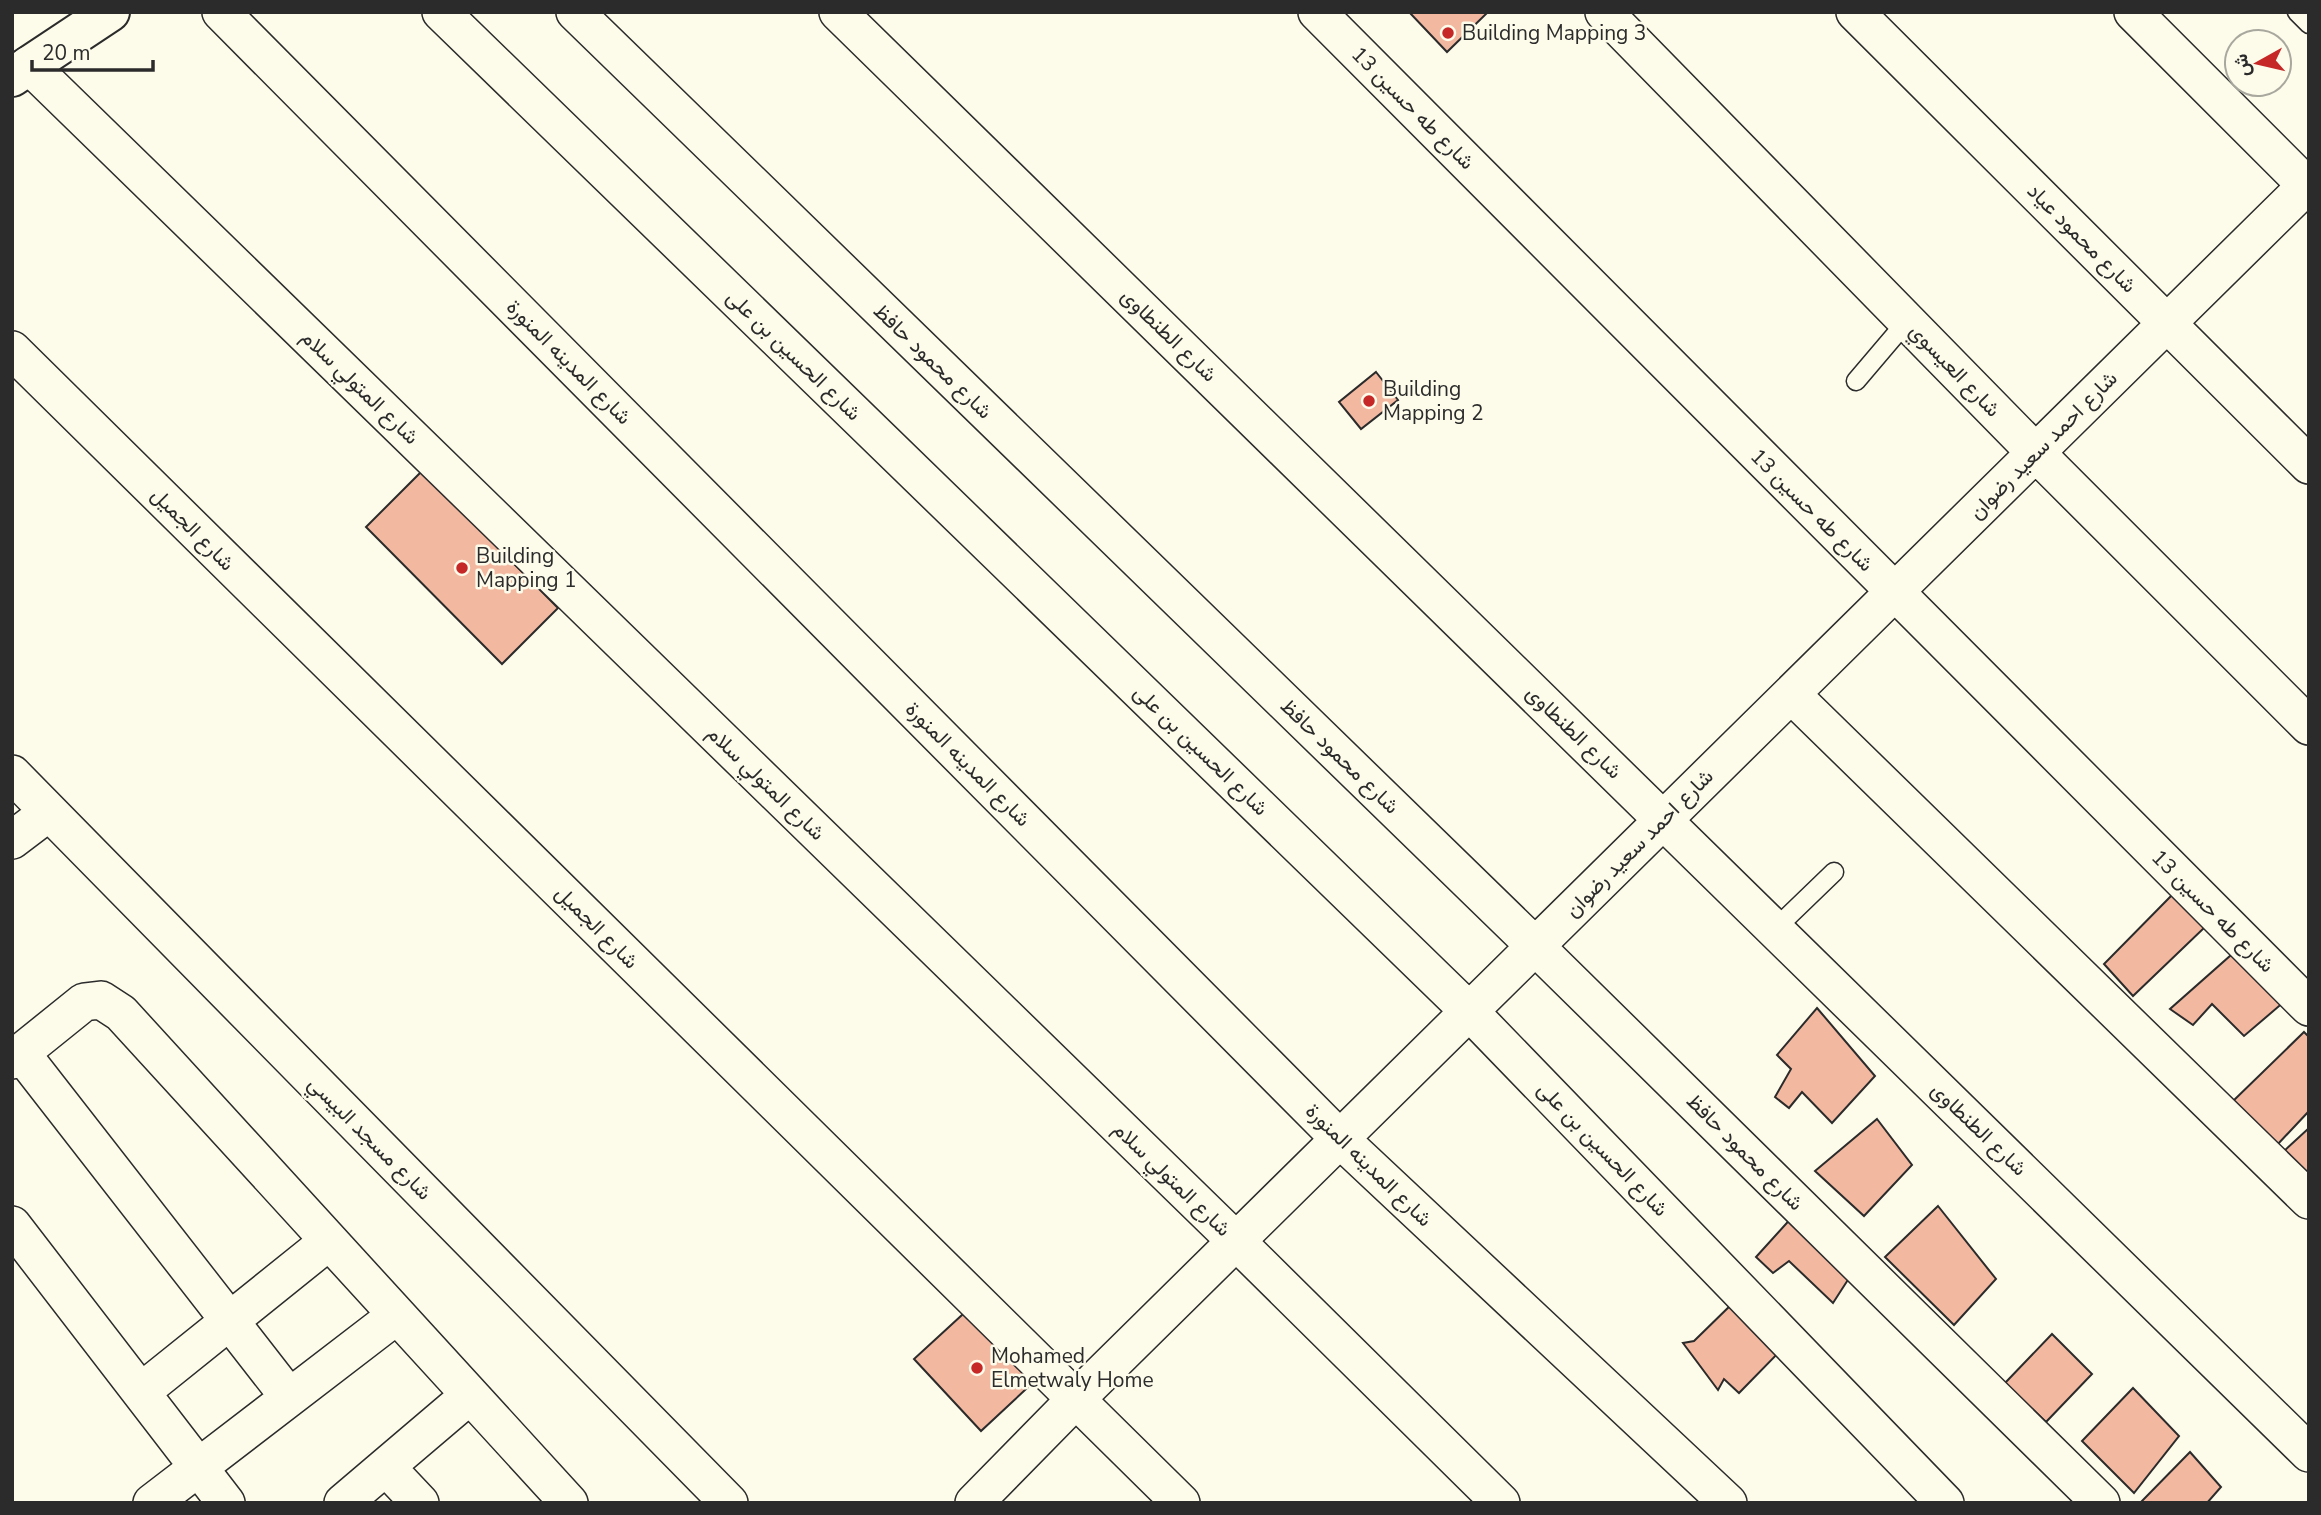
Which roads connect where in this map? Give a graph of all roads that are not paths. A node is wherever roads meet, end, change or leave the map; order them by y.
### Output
1 (110, 12) edge
2 (221, 12) edge
3 (440, 12) edge
4 (575, 12) edge
5 (838, 12) edge
6 (1317, 12) edge
7 (1604, 12) edge
8 (1855, 12) edge
9 (2133, 12) edge
10 (2297, 12) edge
11 (2309, 24) edge
12 (21, 71) edge
13 (2307, 187) edge
14 (1907, 321) junction
15 (2167, 323) junction
16 (12, 351) edge
17 (1856, 381) dead end
18 (2036, 453) junction
19 (2309, 465) edge
20 (1894, 592) junction
21 (1791, 694) junction
22 (2309, 726) edge
23 (12, 774) edge
24 (49, 812) junction
25 (1664, 819) junction
26 (12, 840) edge
27 (1834, 872) dead end
28 (1775, 929) junction
29 (1535, 946) junction
30 (2309, 1007) edge
31 (1469, 1011) junction
32 (17, 1057) edge
33 (1340, 1139) junction
34 (2309, 1200) edge
35 (12, 1225) edge
36 (328, 1241) junction
37 (1236, 1241) junction
38 (397, 1315) junction
39 (230, 1320) junction
40 (141, 1392) junction
41 (470, 1395) junction
42 (289, 1397) junction
43 (1076, 1399) junction
44 (2309, 1453) edge
45 (199, 1467) junction
46 (386, 1467) junction
47 (152, 1503) edge
48 (226, 1503) edge
49 (343, 1503) edge
50 (420, 1503) edge
51 (569, 1503) edge
52 (729, 1503) edge
53 (974, 1503) edge
54 (1181, 1503) edge
55 (1501, 1503) edge
56 (1728, 1503) edge
57 (1945, 1503) edge
58 (2101, 1503) edge

1 - 12 main road
2 - 33 street, شارع المدينه المنورة
3 - 31 street, شارع الحسين بن على
4 - 29 street, شارع محمود حافظ
5 - 25 street, شارع الطنطاوى
6 - 20 street, شارع طه حسين 13
7 - 14 street, شارع العيسوي
8 - 15 street, شارع محمود عياد
9 - 13 street
10 - 11 lane
12 - 37 street, شارع المتولي سلام
13 - 15 street, شارع احمد سعيد رضوان
14 - 17 lane
14 - 18 street, شارع العيسوي
15 - 18 street, شارع احمد سعيد رضوان
15 - 19 street, شارع محمود عياد
16 - 43 street, شارع الجميل
18 - 20 street, شارع احمد سعيد رضوان
18 - 22 street, شارع العيسوي
20 - 21 street, شارع احمد سعيد رضوان
20 - 30 street, شارع طه حسين 13
21 - 25 street, شارع احمد سعيد رضوان
21 - 34 street
23 - 24 street, شارع مسجد البيسي
24 - 26 street
24 - 52 street, شارع مسجد البيسي
25 - 28 street, شارع الطنطاوى
25 - 29 street, شارع احمد سعيد رضوان
27 - 28 lane
28 - 44 street, شارع الطنطاوى
29 - 31 street, شارع احمد سعيد رضوان
29 - 58 street, شارع محمود حافظ
31 - 33 street, شارع احمد سعيد رضوان
31 - 57 street, شارع الحسين بن على
32 - 36 street
32 - 39 street
33 - 37 street, شارع احمد سعيد رضوان
33 - 56 street, شارع المدينه المنورة
35 - 40 street
36 - 38 street
36 - 39 street
37 - 43 street, شارع احمد سعيد رضوان
37 - 55 street, شارع المتولي سلام
38 - 41 street
38 - 42 street
39 - 40 street
39 - 42 street
40 - 45 street
41 - 46 street
41 - 51 street
42 - 45 street
43 - 53 street, شارع احمد سعيد رضوان
43 - 54 street, شارع الجميل
45 - 47 street
45 - 48 street
46 - 49 street
46 - 50 street

